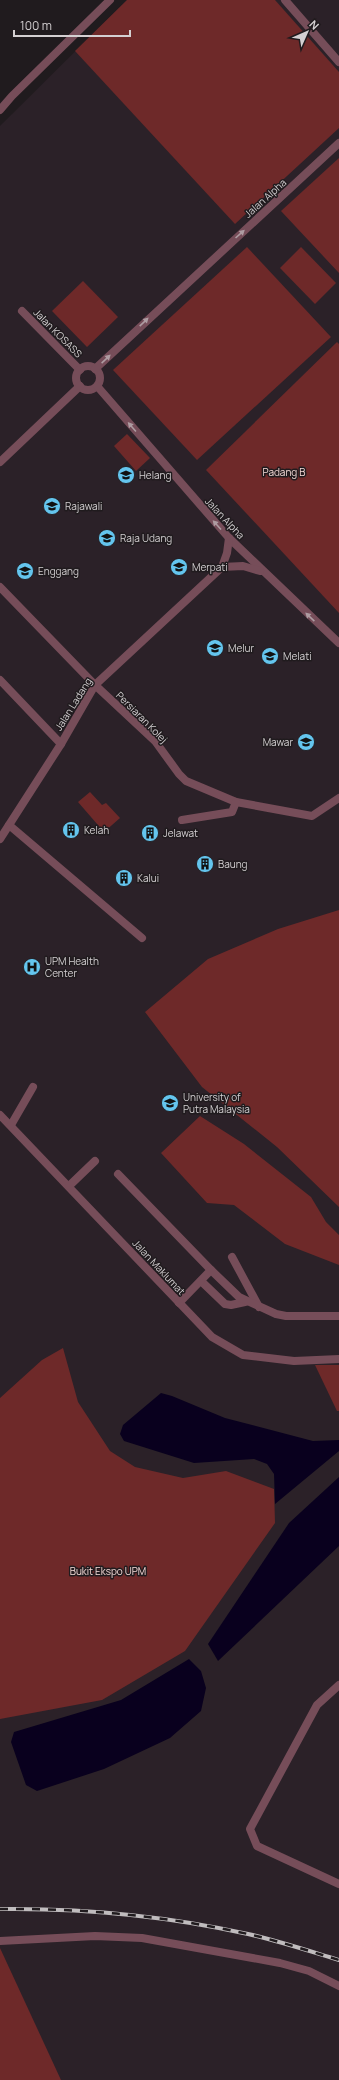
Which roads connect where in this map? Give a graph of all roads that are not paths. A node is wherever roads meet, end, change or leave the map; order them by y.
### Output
1 (110, 0) edge
2 (285, 0) edge
3 (339, 62) edge
4 (0, 110) edge
5 (339, 143) edge
6 (22, 311) dead end
7 (95, 369) junction
8 (80, 370) junction
9 (80, 386) junction
10 (97, 386) junction
11 (0, 462) edge
12 (229, 538) junction
13 (222, 568) junction
14 (262, 571) junction
15 (0, 587) edge
16 (339, 643) edge
17 (0, 680) edge
18 (94, 685) junction
19 (60, 744) junction
20 (339, 798) edge
21 (236, 802) junction
22 (182, 820) dead end
23 (9, 825) junction
24 (0, 839) edge
25 (142, 938) dead end
26 (33, 1087) dead end
27 (0, 1115) edge
28 (11, 1125) junction
29 (95, 1161) dead end
30 (118, 1174) dead end
31 (68, 1186) junction
32 (232, 1257) dead end
33 (212, 1270) junction
34 (201, 1281) junction
35 (245, 1302) junction
36 (179, 1303) junction
37 (259, 1307) junction
38 (339, 1316) edge
39 (339, 1359) edge
40 (339, 1685) edge
41 (339, 1884) edge
42 (0, 1941) edge
43 (339, 1986) edge

1 - 4 street
2 - 3 street
7 -> 5 street, Jalan Alpha
6 - 8 street, Jalan KOSASS
7 - 8 street
7 - 10 street
8 - 9 street
9 - 10 street
9 - 11 street
12 -> 10 street, Jalan Alpha
12 - 13 street
12 - 14 street, Jalan Alpha
13 - 14 street
13 - 18 street, Jalan Ladang
16 -> 14 street, Jalan Alpha
15 - 18 street, Persiaran Kolej
17 - 19 street
18 - 19 street, Jalan Ladang
18 - 21 street, Persiaran Kolej
19 - 23 street, Jalan Ladang
20 - 21 street, Persiaran Kolej
21 - 22 street
23 - 24 street, Jalan Ladang
23 - 25 street
26 - 28 street
27 - 28 street, Jalan Maklumat
28 - 31 street, Jalan Maklumat
29 - 31 street
30 - 33 street
31 - 36 street, Jalan Maklumat
32 - 37 street
33 - 34 street
33 - 35 street
34 - 35 street
34 - 36 street
35 - 37 street
36 - 39 street, Jalan Maklumat
37 - 38 street
40 - 41 street
42 - 43 street

